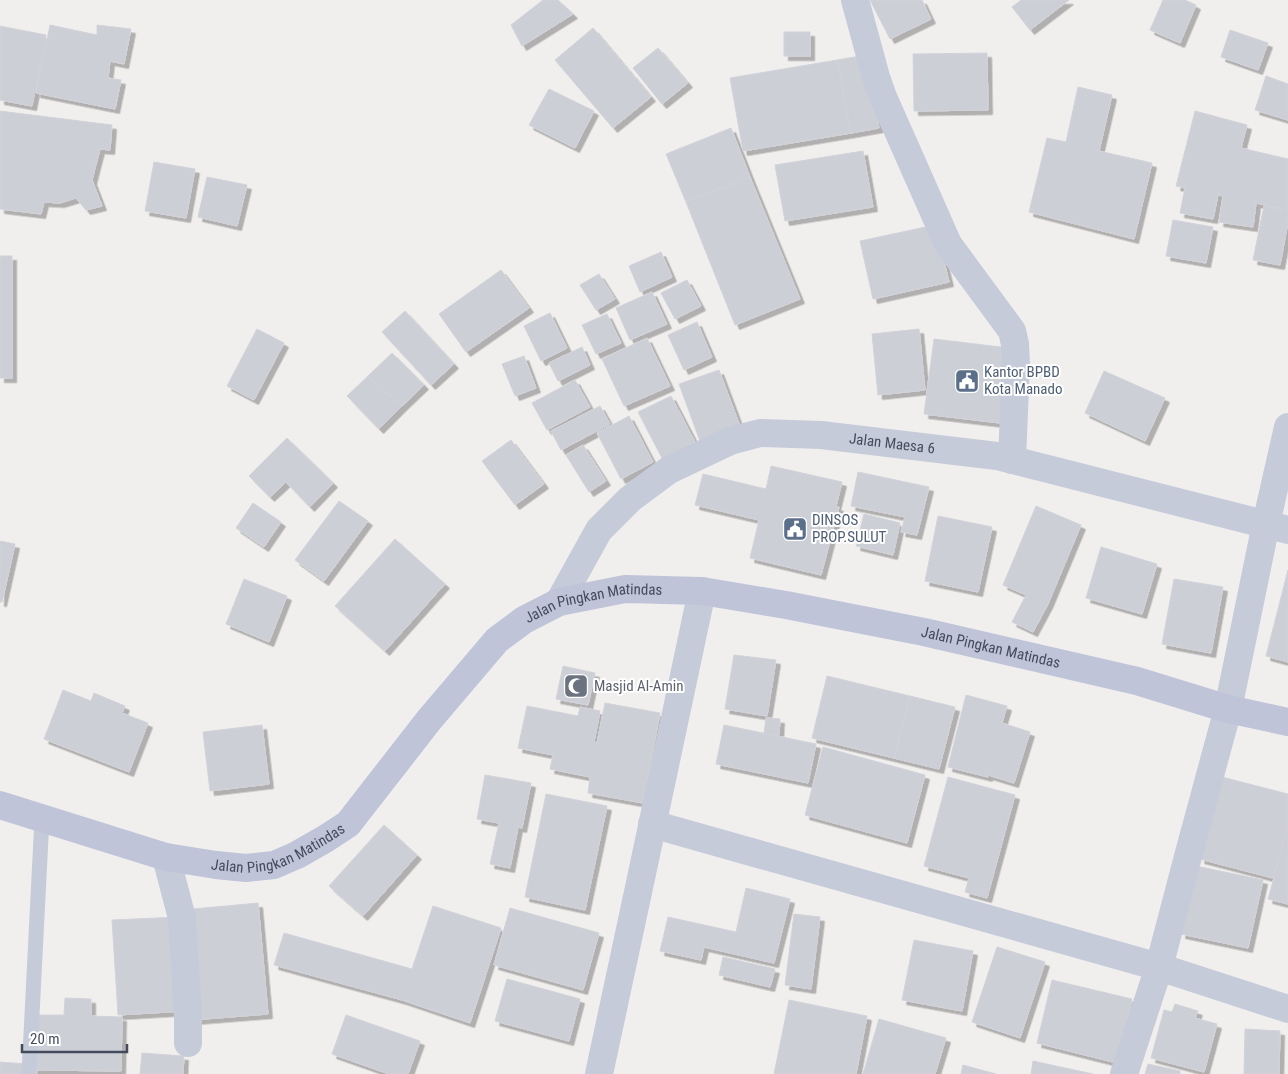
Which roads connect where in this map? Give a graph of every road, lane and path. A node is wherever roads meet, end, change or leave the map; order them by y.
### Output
1 (855, 0) edge
2 (1288, 427) edge
3 (1012, 460) junction
4 (1277, 527) edge
5 (702, 590) junction
6 (559, 602) junction
7 (1228, 709) junction
8 (1288, 722) edge
9 (0, 805) edge
10 (42, 818) junction
11 (652, 824) junction
12 (166, 857) junction
13 (1159, 967) junction
14 (1288, 1009) edge
15 (188, 1043) dead end
16 (29, 1074) edge
17 (599, 1074) edge
18 (1124, 1074) edge

1 - 3 street
2 - 4 street
3 - 4 street, Jalan Maesa 6
3 - 6 street, Jalan Maesa 6
4 - 7 street
5 - 6 street, Jalan Pingkan Matindas
5 - 7 street, Jalan Pingkan Matindas
5 - 11 street
6 - 12 street, Jalan Pingkan Matindas
7 - 8 street, Jalan Pingkan Matindas
7 - 13 street
9 - 10 street, Jalan Pingkan Matindas
10 - 12 street, Jalan Pingkan Matindas
10 - 16 lane
11 - 13 street
11 - 17 street
12 - 15 street
13 - 14 street
13 - 18 street

